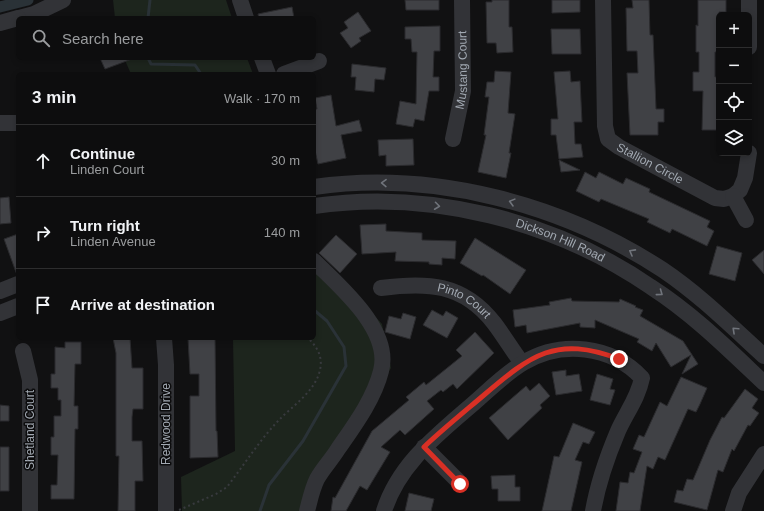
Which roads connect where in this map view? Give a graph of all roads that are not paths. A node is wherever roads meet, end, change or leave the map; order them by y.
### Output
1 (63, 0) edge
2 (240, 0) edge
3 (462, 0) edge
4 (603, 0) edge
5 (749, 0) edge
6 (749, 12) edge
7 (26, 16) edge
8 (245, 16) edge
9 (16, 19) edge
10 (0, 23) edge
11 (263, 60) edge
12 (319, 61) dead end
13 (267, 72) edge
14 (289, 72) edge
15 (0, 123) edge
16 (16, 123) edge
17 (453, 139) dead end
18 (749, 156) edge
19 (316, 187) edge
20 (733, 196) junction
21 (316, 206) edge
22 (746, 220) dead end
23 (316, 264) edge
24 (16, 285) edge
25 (381, 288) dead end
26 (0, 291) edge
27 (16, 307) edge
28 (0, 313) edge
29 (164, 340) edge
30 (23, 351) dead end
31 (764, 356) edge
32 (522, 363) junction
33 (764, 383) edge
34 (424, 447) junction
35 (764, 454) edge
36 (460, 484) dead end
37 (30, 511) edge
38 (166, 511) edge
39 (307, 511) edge
40 (384, 511) edge
41 (593, 511) edge
42 (733, 511) edge

1 - 7 street
2 - 8 street
3 - 17 street, Mustang Court
4 - 20 street, Stallion Circle
5 - 6 street
9 - 10 street
11 - 13 street
12 - 14 street
15 - 16 street
18 - 20 street
31 -> 19 street, Dickson Hill Road
20 - 22 street
21 -> 33 street, Dickson Hill Road
23 - 39 street
24 - 26 street
25 - 32 street, Pinto Court
27 - 28 street
29 - 38 street, Redwood Drive
30 - 37 street, Shetland Court
32 - 34 street
32 - 41 street
34 - 36 street
34 - 40 street
35 - 42 street

